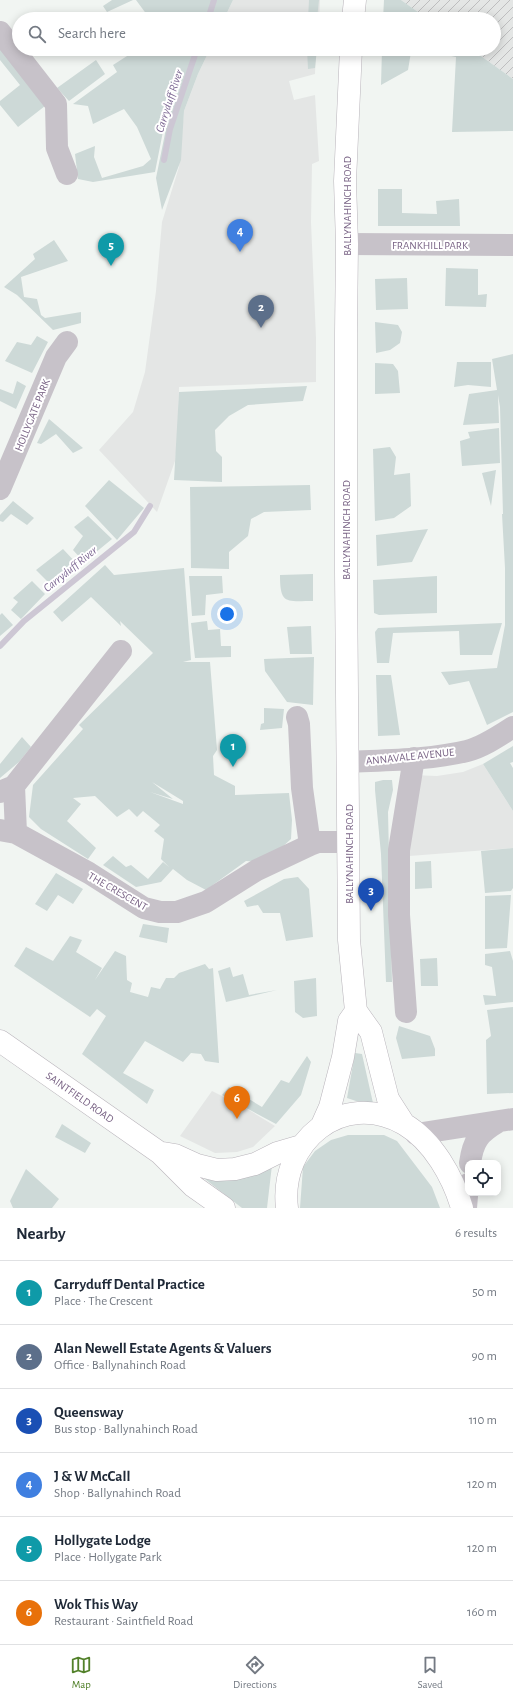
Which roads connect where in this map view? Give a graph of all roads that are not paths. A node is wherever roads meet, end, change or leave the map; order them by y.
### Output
1 (355, 0) edge
2 (354, 12) edge
3 (0, 32) edge
4 (12, 47) edge
5 (19, 56) edge
6 (351, 56) edge
7 (67, 174) dead end
8 (347, 244) junction
9 (513, 245) edge
10 (67, 342) dead end
11 (0, 489) edge
12 (121, 651) dead end
13 (297, 717) dead end
14 (513, 727) edge
15 (414, 758) junction
16 (348, 762) junction
17 (7, 789) edge
18 (8, 831) edge
19 (348, 842) junction
20 (310, 845) junction
21 (356, 1011) junction
22 (406, 1012) dead end
23 (0, 1041) edge
24 (506, 1120) edge
25 (322, 1125) junction
26 (410, 1129) junction
27 (301, 1146) junction
28 (160, 1153) junction
29 (471, 1160) edge
30 (467, 1196) edge
31 (224, 1208) edge
32 (287, 1208) edge
33 (462, 1208) edge
34 (466, 1208) edge

1 - 2 highway
3 - 4 street
5 - 7 street
6 - 8 highway, BALLYNAHINCH ROAD
8 - 9 street, FRANKHILL PARK
8 - 16 highway, BALLYNAHINCH ROAD
10 - 11 street, HOLLYGATE PARK
12 - 17 street, THE CRESCENT
13 - 20 street
14 - 15 street, ANNAVALE AVENUE
15 - 16 street, ANNAVALE AVENUE
15 - 22 street
16 - 19 highway, BALLYNAHINCH ROAD
17 - 18 street, THE CRESCENT
18 - 20 street, THE CRESCENT
19 - 20 street, THE CRESCENT
19 - 21 highway, BALLYNAHINCH ROAD
21 - 25 highway
21 - 26 highway, BALLYNAHINCH ROAD
23 - 28 highway, SAINTFIELD ROAD
24 - 26 street
24 - 29 street
25 - 26 highway
25 - 27 highway
26 - 33 highway, BALLYNAHINCH ROAD
27 - 28 highway, SAINTFIELD ROAD
27 - 32 highway
28 - 31 highway, SAINTFIELD ROAD
30 - 34 street

